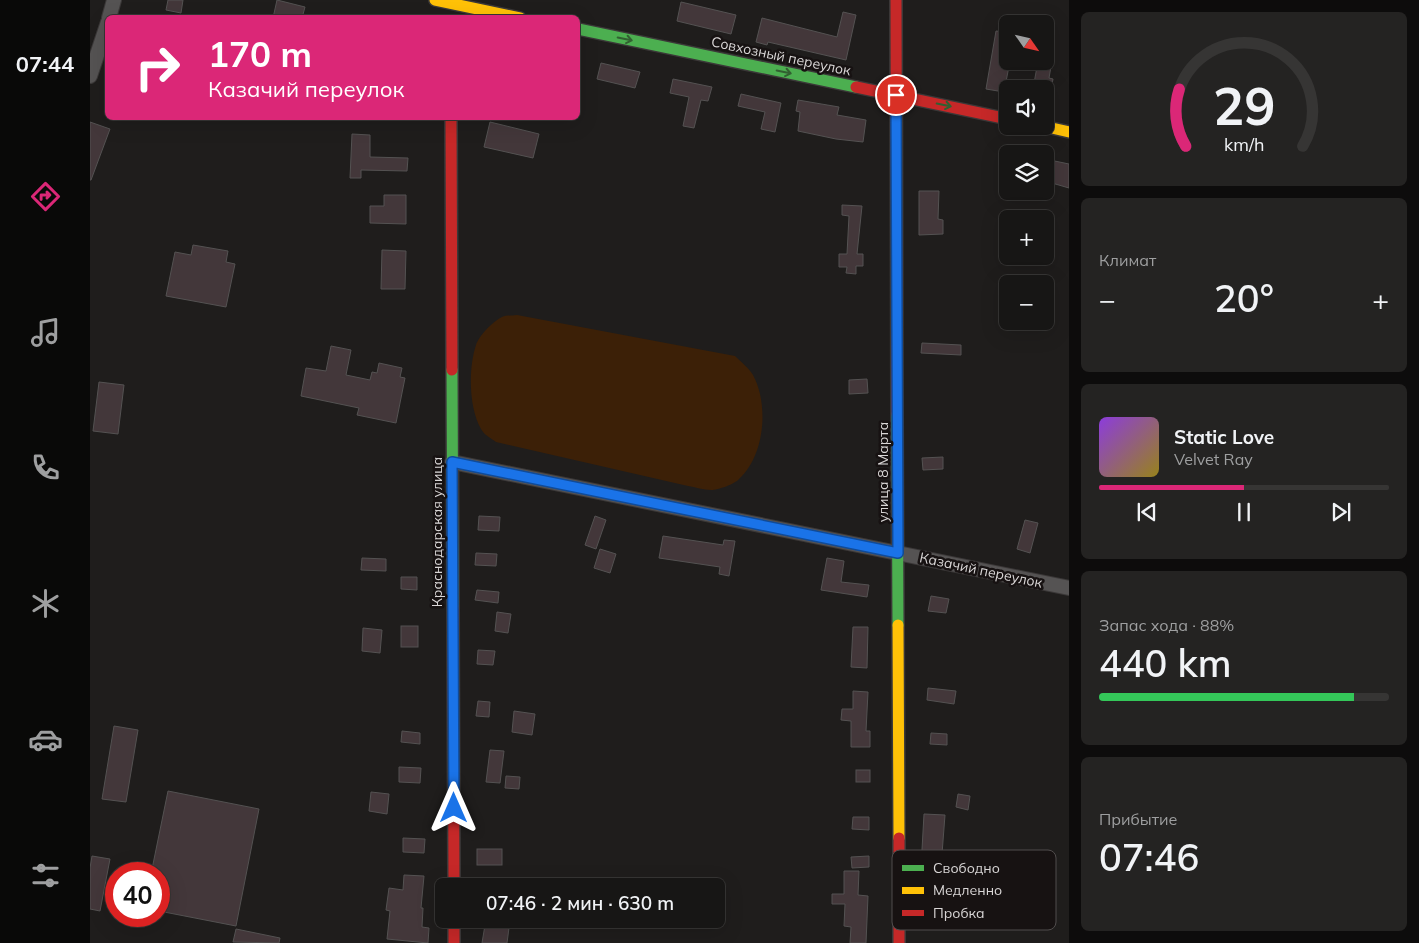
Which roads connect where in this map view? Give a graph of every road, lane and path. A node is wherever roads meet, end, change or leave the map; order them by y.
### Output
1 (114, 0) edge
2 (440, 0) edge
3 (896, 0) edge
4 (110, 15) edge
5 (444, 15) edge
6 (507, 15) edge
7 (580, 29) edge
8 (105, 31) edge
9 (90, 76) edge
10 (896, 95) junction
11 (999, 117) edge
12 (451, 120) edge
13 (1054, 129) edge
14 (1069, 132) edge
15 (452, 462) junction
16 (898, 553) junction
17 (1069, 588) edge
18 (899, 850) edge
19 (454, 878) edge
20 (454, 928) edge
21 (899, 930) edge
22 (454, 943) edge
23 (899, 943) edge

1 - 4 street
2 - 5 street
2 - 6 street
3 - 10 street, улица 8 Марта
7 -> 10 street, Совхозный переулок
8 - 9 street
10 -> 11 street, Совхозный переулок
10 - 16 street, улица 8 Марта
12 - 15 street, Краснодарская улица
13 - 14 street
15 - 16 street, Казачий переулок
15 - 19 street, Краснодарская улица
16 - 17 street, Казачий переулок
16 - 18 street, улица 8 Марта
20 - 22 street
21 - 23 street, улица 8 Марта

